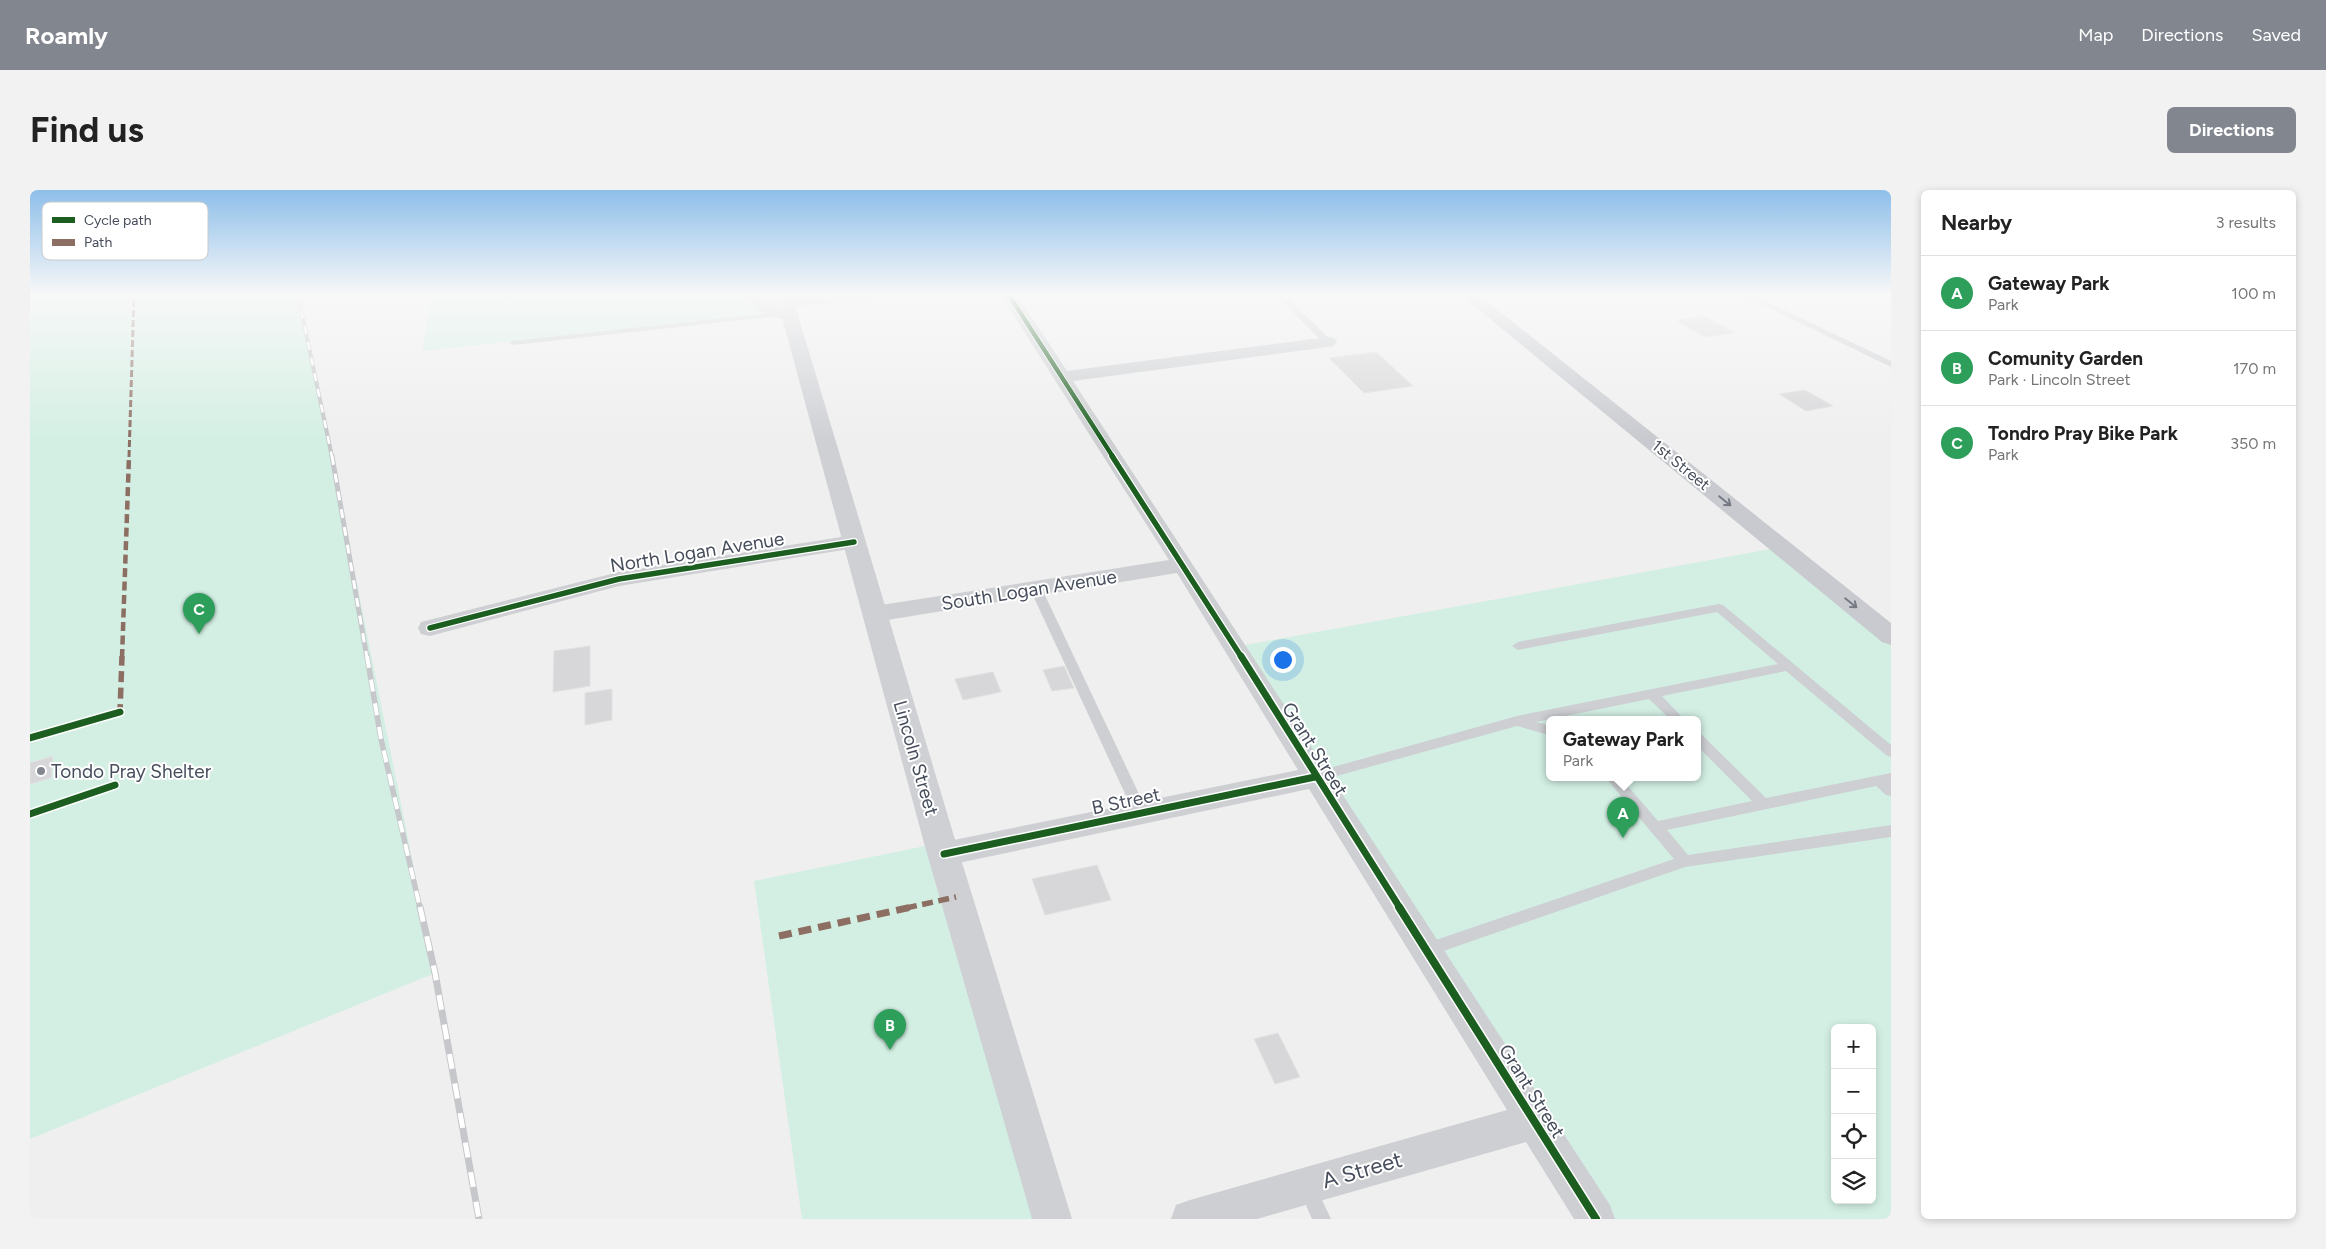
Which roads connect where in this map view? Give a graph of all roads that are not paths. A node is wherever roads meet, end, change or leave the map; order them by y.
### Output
1 (796, 343) edge
2 (1039, 343) edge
3 (1320, 343) edge
4 (1528, 343) edge
5 (1552, 343) edge
6 (1847, 343) edge
7 (1891, 364) edge
8 (1061, 377) junction
9 (854, 542) junction
10 (1183, 565) junction
11 (1036, 588) junction
12 (1891, 612) edge
13 (875, 614) junction
14 (430, 628) dead end
15 (1891, 636) edge
16 (1518, 646) dead end
17 (1788, 666) junction
18 (1652, 694) junction
19 (1675, 716) edge
20 (1517, 721) junction
21 (1546, 729) edge
22 (1701, 742) edge
23 (1891, 752) edge
24 (1315, 777) junction
25 (1885, 779) edge
26 (1615, 781) edge
27 (1891, 791) edge
28 (1763, 804) junction
29 (1141, 813) junction
30 (1655, 827) junction
31 (1891, 830) edge
32 (944, 854) junction
33 (1685, 862) junction
34 (1426, 950) junction
35 (1533, 1122) junction
36 (1307, 1186) junction
37 (1052, 1219) edge
38 (1190, 1219) edge
39 (1322, 1219) edge
40 (1596, 1219) edge

1 - 9 main road, Lincoln Street
2 - 8 street, Grant Street
3 - 8 street
4 -> 15 main road, 1st Street
5 - 12 main road, 1st Street
6 - 7 lane
8 - 10 street, Grant Street
9 - 13 main road, Lincoln Street
9 - 14 street, North Logan Avenue
10 - 11 street, South Logan Avenue
10 - 24 street, Grant Street
11 - 13 street, South Logan Avenue
11 - 29 lane
13 - 32 main road, Lincoln Street
16 - 17 lane
17 - 18 lane
17 - 23 lane
18 - 19 lane
18 - 20 lane
20 - 21 lane
20 - 24 lane
22 - 28 lane
24 - 29 street, B Street
24 - 34 street, Grant Street
25 - 27 lane
25 - 28 lane
26 - 30 lane
28 - 30 lane
29 - 32 street, B Street
30 - 33 lane
31 - 33 lane
32 - 37 main road, Lincoln Street
33 - 34 lane
34 - 35 street, Grant Street
35 - 36 street, A Street
35 - 40 street, Grant Street
36 - 38 street, A Street
36 - 39 lane

